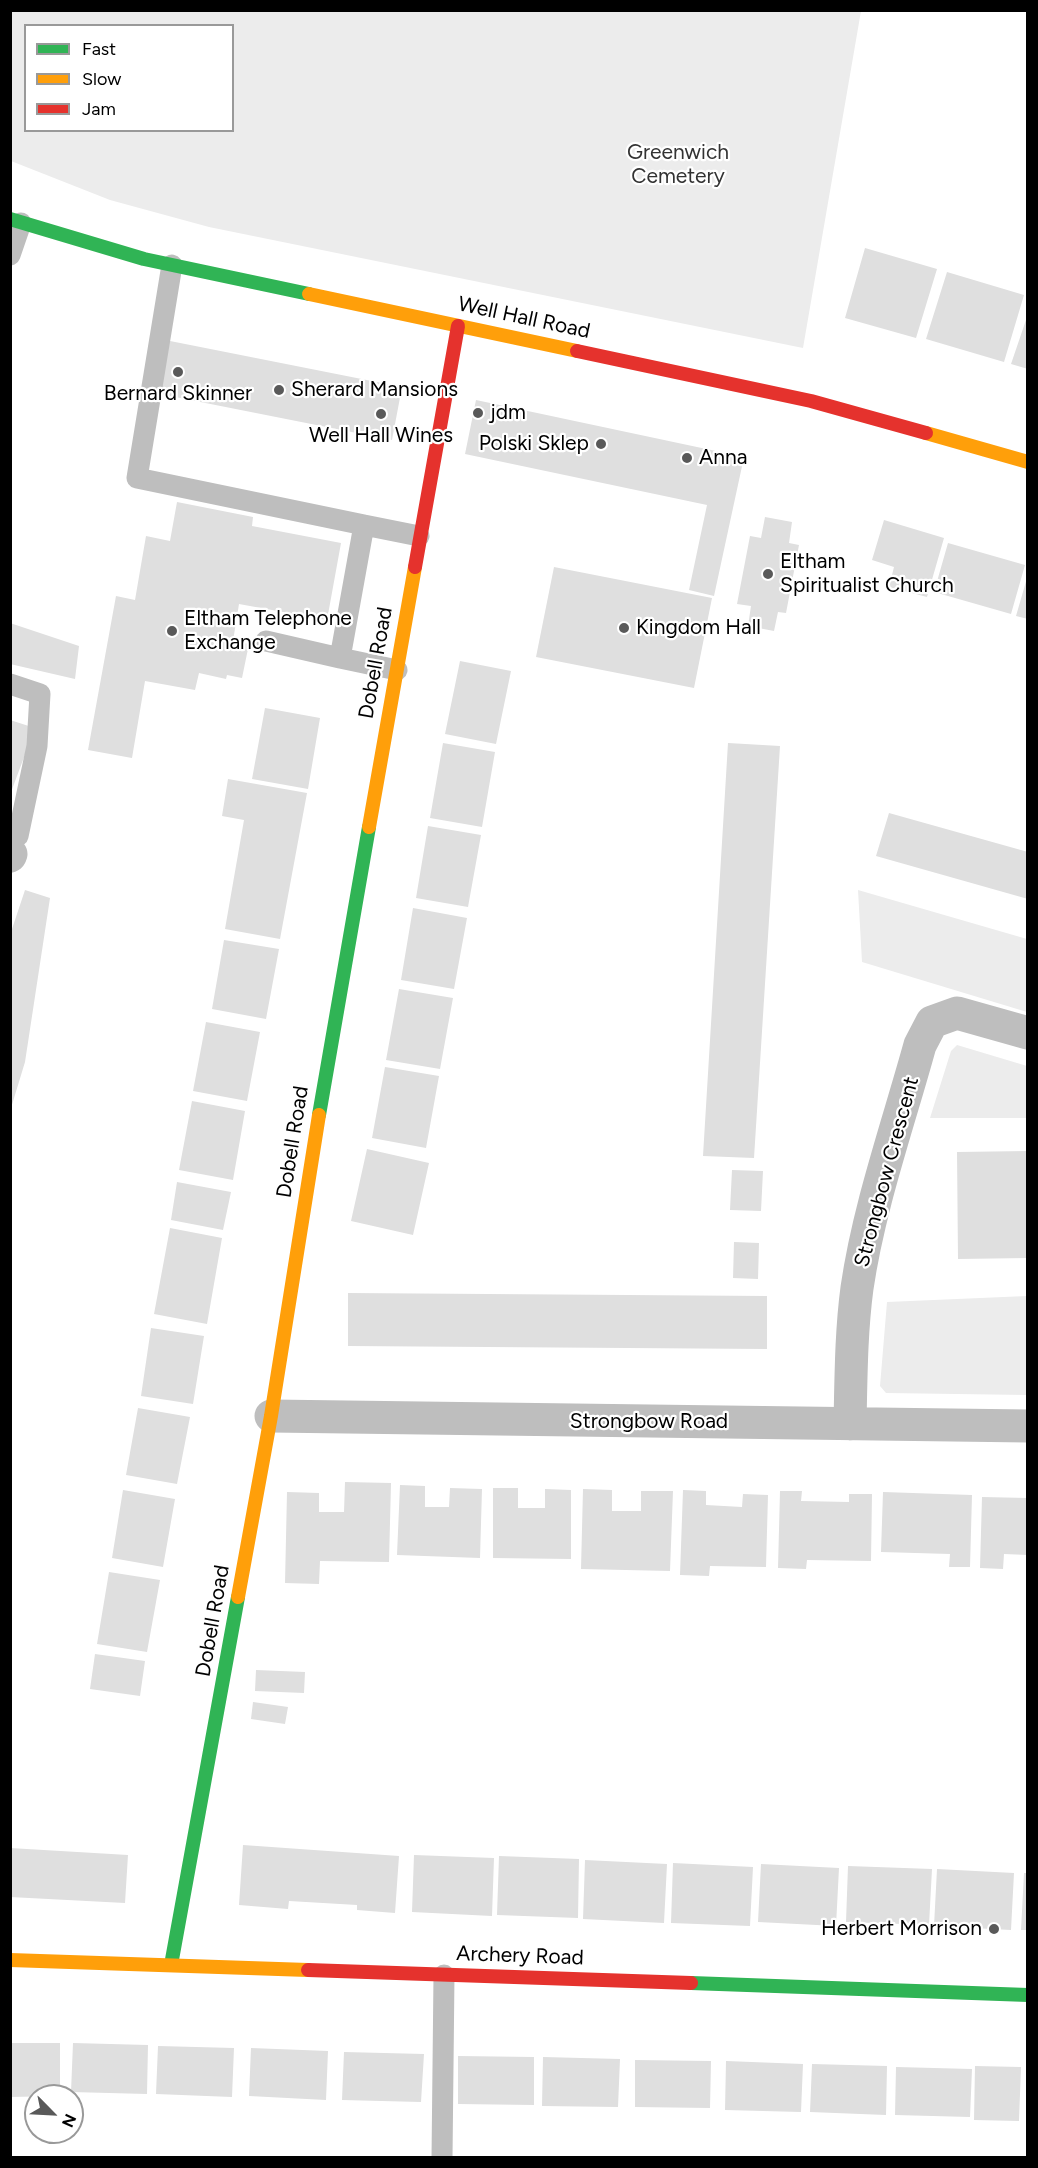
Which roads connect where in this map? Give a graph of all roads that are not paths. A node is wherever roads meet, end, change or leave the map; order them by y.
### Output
1 (16, 221) edge
2 (10, 255) edge
3 (172, 265) junction
4 (458, 326) junction
5 (1028, 462) edge
6 (364, 525) junction
7 (419, 536) junction
8 (266, 640) dead end
9 (340, 658) junction
10 (397, 670) junction
11 (10, 684) edge
12 (12, 845) edge
13 (1028, 1033) edge
14 (271, 1416) junction
15 (850, 1424) junction
16 (1028, 1426) edge
17 (10, 1960) edge
18 (171, 1965) junction
19 (444, 1975) junction
20 (1028, 1995) edge
21 (442, 2157) edge

1 - 2 lane
1 - 3 street, Well Hall Road
3 - 4 street, Well Hall Road
3 - 6 lane
4 - 5 street, Well Hall Road
4 - 7 street, Dobell Road
6 - 7 lane
6 - 9 lane
7 - 10 street, Dobell Road
8 - 9 lane
9 - 10 lane
10 - 14 street, Dobell Road
11 - 12 lane
13 - 15 street, Strongbow Crescent
14 - 15 street, Strongbow Road
14 - 18 street, Dobell Road
15 - 16 street, Strongbow Road
17 - 18 street, Archery Road
18 - 19 street, Archery Road
19 - 20 street, Archery Road
19 - 21 lane

